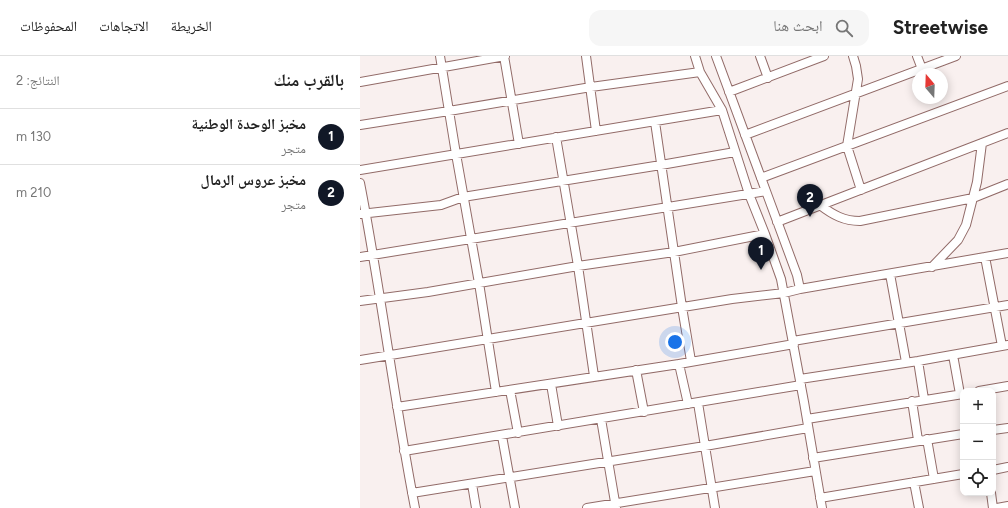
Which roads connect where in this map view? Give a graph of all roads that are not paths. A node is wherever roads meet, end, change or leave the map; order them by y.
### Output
1 (440, 56) edge
2 (505, 56) edge
3 (586, 56) edge
4 (695, 56) edge
5 (716, 56) edge
6 (760, 56) edge
7 (824, 56) edge
8 (853, 56) edge
9 (917, 56) edge
10 (956, 56) edge
11 (442, 68) junction
12 (922, 68) edge
13 (925, 68) edge
14 (700, 72) junction
15 (912, 73) edge
16 (768, 78) junction
17 (360, 82) edge
18 (1008, 86) edge
19 (591, 87) junction
20 (730, 92) junction
21 (855, 95) junction
22 (511, 101) junction
23 (722, 110) junction
24 (449, 111) junction
25 (655, 122) junction
26 (360, 125) edge
27 (596, 131) junction
28 (1008, 133) edge
29 (746, 135) junction
30 (556, 137) junction
31 (982, 143) junction
32 (519, 144) junction
33 (847, 146) junction
34 (735, 152) junction
35 (456, 154) junction
36 (661, 165) junction
37 (360, 170) edge
38 (761, 178) junction
39 (564, 181) junction
40 (360, 183) edge
41 (1008, 184) edge
42 (861, 190) junction
43 (766, 191) junction
44 (749, 194) junction
45 (463, 198) junction
46 (973, 198) junction
47 (820, 205) junction
48 (667, 207) junction
49 (363, 214) edge
50 (777, 222) junction
51 (571, 223) junction
52 (765, 234) junction
53 (470, 240) junction
54 (674, 252) junction
55 (1008, 253) edge
56 (374, 255) junction
57 (360, 257) edge
58 (985, 257) junction
59 (578, 266) junction
60 (932, 267) junction
61 (890, 274) junction
62 (479, 282) junction
63 (800, 289) junction
64 (784, 293) junction
65 (380, 298) junction
66 (360, 301) edge
67 (1008, 305) edge
68 (682, 307) junction
69 (994, 307) junction
70 (586, 324) junction
71 (899, 324) junction
72 (488, 339) junction
73 (794, 343) junction
74 (1005, 345) edge
75 (953, 355) junction
76 (389, 356) junction
77 (360, 360) edge
78 (691, 361) junction
79 (918, 361) junction
80 (906, 362) junction
81 (680, 364) junction
82 (636, 370) junction
83 (594, 376) junction
84 (800, 382) junction
85 (551, 384) junction
86 (1008, 388) edge
87 (960, 389) edge
88 (996, 389) edge
89 (510, 390) junction
90 (496, 392) junction
91 (960, 394) edge
92 (924, 399) junction
93 (912, 401) junction
94 (698, 403) junction
95 (688, 404) junction
96 (397, 408) junction
97 (644, 412) junction
98 (601, 419) junction
99 (807, 419) junction
100 (558, 426) junction
101 (808, 428) junction
102 (1008, 428) edge
103 (996, 430) edge
104 (518, 433) junction
105 (960, 434) edge
106 (502, 436) junction
107 (927, 439) junction
108 (918, 440) junction
109 (705, 446) junction
110 (404, 451) junction
111 (813, 458) junction
112 (608, 461) junction
113 (1008, 467) edge
114 (996, 469) edge
115 (815, 471) junction
116 (960, 475) edge
117 (510, 478) junction
118 (934, 479) junction
119 (914, 482) junction
120 (472, 484) junction
121 (711, 487) junction
122 (412, 493) junction
123 (991, 496) edge
124 (820, 498) junction
125 (615, 506) edge
126 (1008, 506) edge
127 (415, 508) edge
128 (476, 508) edge
129 (515, 508) edge
130 (587, 508) edge
131 (715, 508) edge
132 (822, 508) edge
133 (919, 508) edge
134 (993, 508) edge
135 (997, 508) edge

1 - 11 street
2 - 11 street
2 - 22 street
3 - 19 street
4 - 14 street
5 - 20 street
6 - 16 street
7 - 16 street
8 - 21 street
9 - 12 street
10 - 13 street
11 - 17 street
11 - 24 street
14 - 19 street
14 - 23 street
15 - 21 street
16 - 20 street
18 - 33 street
19 - 22 street
19 - 27 street
20 - 29 street
21 - 29 street
21 - 33 street
22 - 24 street
22 - 32 street
23 - 25 street
23 - 34 street
24 - 26 street
24 - 35 street
25 - 27 street
25 - 36 street
27 - 30 street
28 - 31 street
29 - 38 street
30 - 32 street
30 - 39 street
31 - 42 street
31 - 46 street
32 - 35 street
33 - 38 street
33 - 42 street
34 - 36 street
34 - 44 street
35 - 37 street
35 - 45 street
36 - 39 street
36 - 48 street
38 - 43 street
39 - 45 street
39 - 51 street
40 - 49 street
41 - 46 street
42 - 47 street
43 - 44 street
43 - 50 street
44 - 48 street
44 - 52 street
45 - 49 street
45 - 53 street
46 - 47 street
46 - 60 street
47 - 50 street
48 - 51 street
48 - 54 street
49 - 56 street
50 - 63 street
51 - 53 street
51 - 59 street
52 - 54 street
52 - 64 street
53 - 56 street
53 - 62 street
54 - 59 street
54 - 68 street
55 - 58 street
56 - 57 street
56 - 65 street
58 - 60 street
58 - 69 street
59 - 62 street
59 - 70 street
60 - 61 street
61 - 63 street
61 - 71 street
62 - 65 street
62 - 72 street
63 - 64 street
64 - 68 street
64 - 73 street
65 - 66 street
65 - 76 street
67 - 69 street
68 - 70 street
68 - 78 street
69 - 71 street
69 - 74 street
70 - 72 street
70 - 83 street
71 - 73 street
71 - 80 street
72 - 76 street
72 - 90 street
73 - 78 street
73 - 84 street
74 - 75 street
75 - 79 street
75 - 87 street
76 - 77 street
76 - 96 street
78 - 81 street
79 - 80 street
79 - 92 street
80 - 84 street
81 - 82 street
81 - 95 street
82 - 83 street
82 - 97 street
83 - 85 street
84 - 94 street
84 - 99 street
85 - 89 street
85 - 100 street
86 - 88 street
89 - 90 street
89 - 104 street
90 - 96 street
91 - 92 street
92 - 93 street
93 - 99 street
93 - 108 street
94 - 95 street
94 - 109 street
95 - 97 street
96 - 110 street
97 - 98 street
98 - 100 street
98 - 112 street
99 - 101 street
100 - 104 street
101 - 109 street
101 - 111 street
102 - 103 street
104 - 106 street
105 - 107 street
106 - 110 street
106 - 117 street
107 - 108 street
107 - 118 street
108 - 111 street
109 - 112 street
109 - 121 street
110 - 122 street
111 - 115 street
112 - 117 street
112 - 125 street
113 - 114 street
115 - 121 street
115 - 124 street
116 - 118 street
117 - 120 street
117 - 129 street
118 - 119 street
119 - 124 street
119 - 133 street
120 - 122 street
120 - 128 street
121 - 125 street
121 - 131 street
122 - 127 street
123 - 134 street
124 - 132 street
125 - 130 street
126 - 135 street

